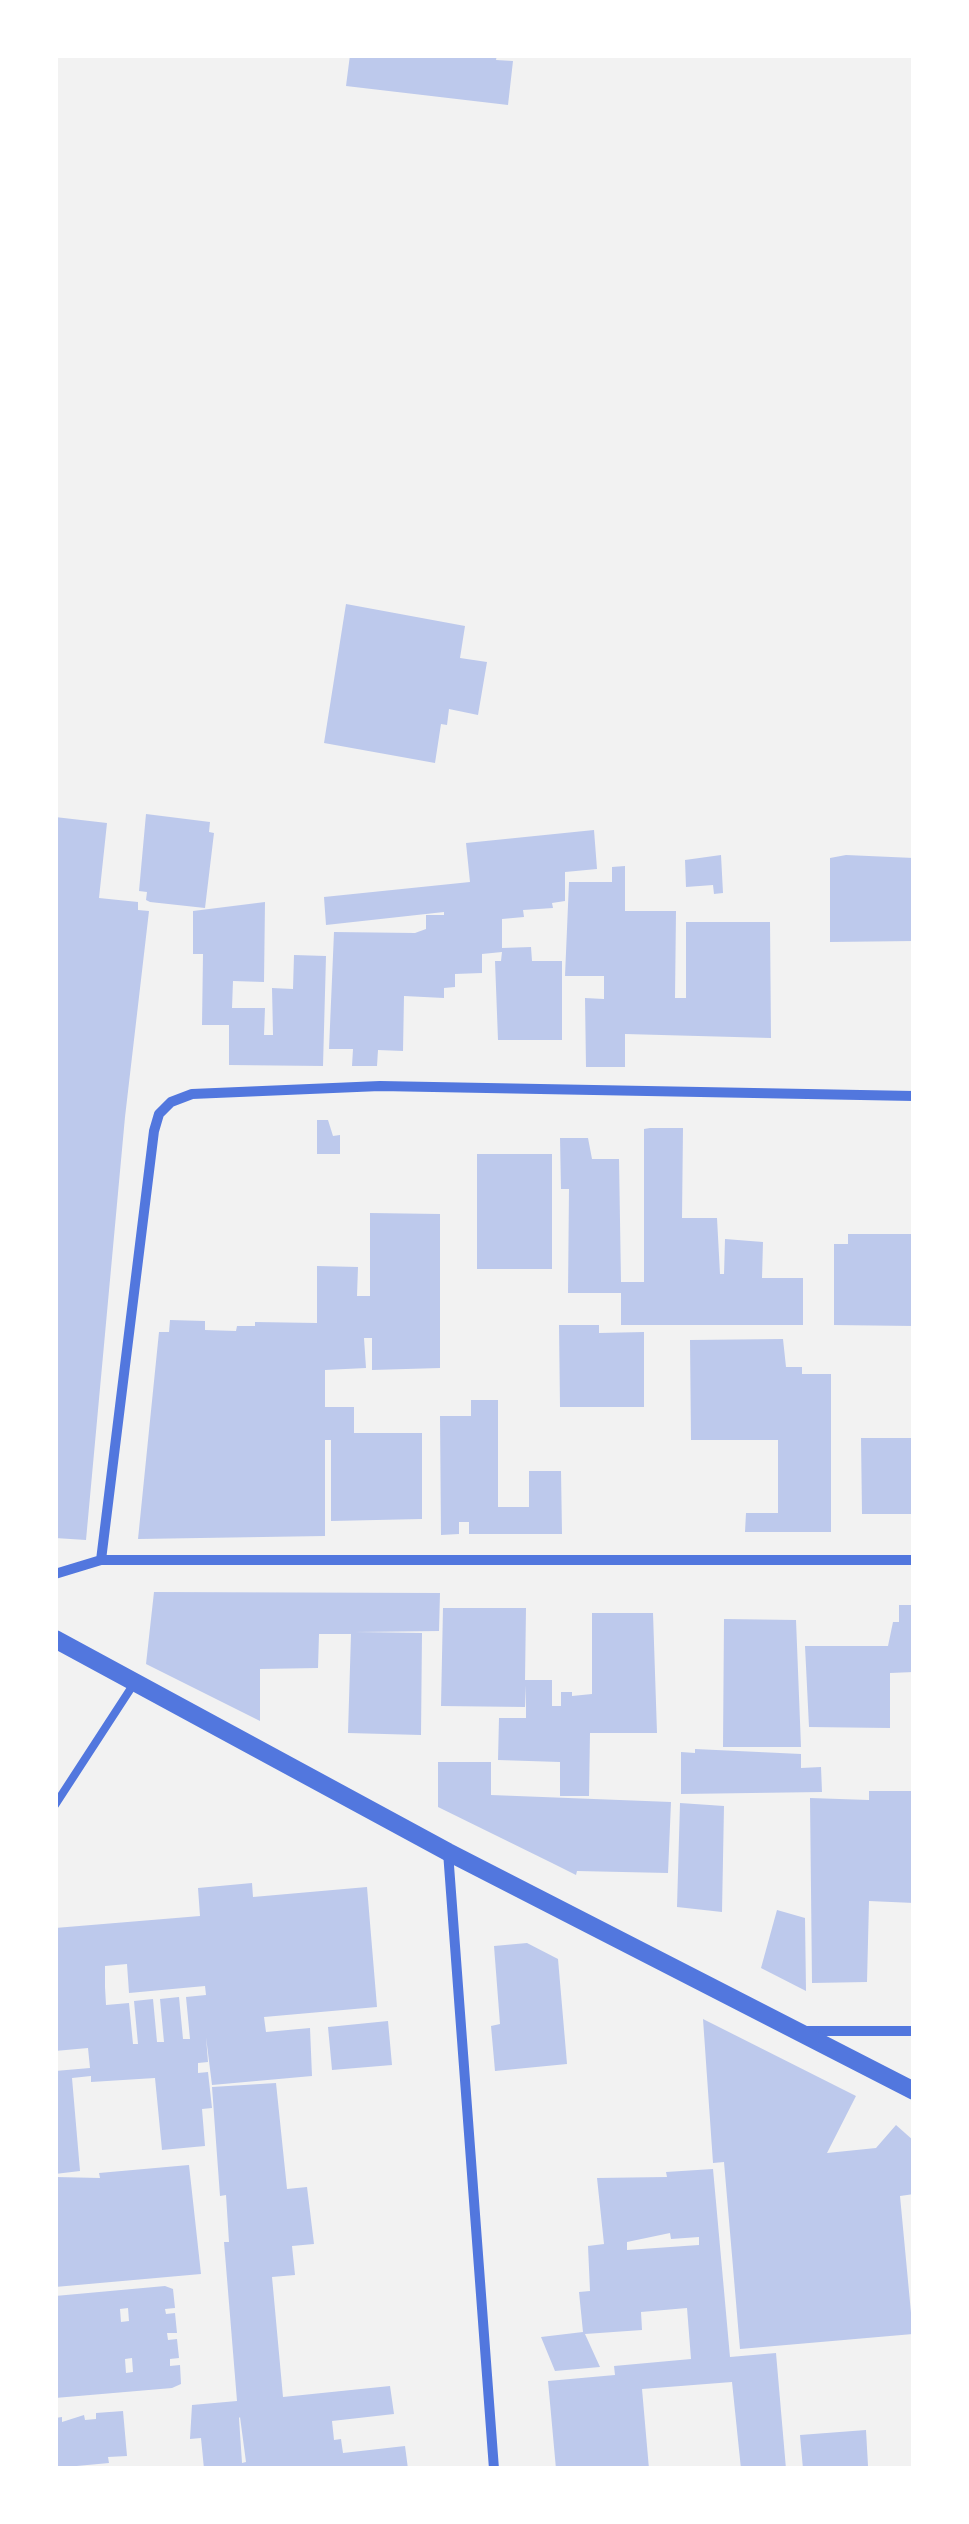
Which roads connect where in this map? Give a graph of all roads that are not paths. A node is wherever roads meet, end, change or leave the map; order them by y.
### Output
1 (914, 1096) edge
2 (101, 1560) junction
3 (914, 1560) edge
4 (55, 1574) edge
5 (55, 1639) edge
6 (134, 1682) junction
7 (55, 1805) edge
8 (448, 1852) junction
9 (804, 2031) junction
10 (914, 2031) edge
11 (914, 2091) edge
12 (494, 2469) edge

1 - 2 street
2 - 3 street
2 - 4 street
5 - 6 street
6 - 7 lane
6 - 8 street
8 - 9 street
8 - 12 street
9 - 10 street
9 - 11 street

